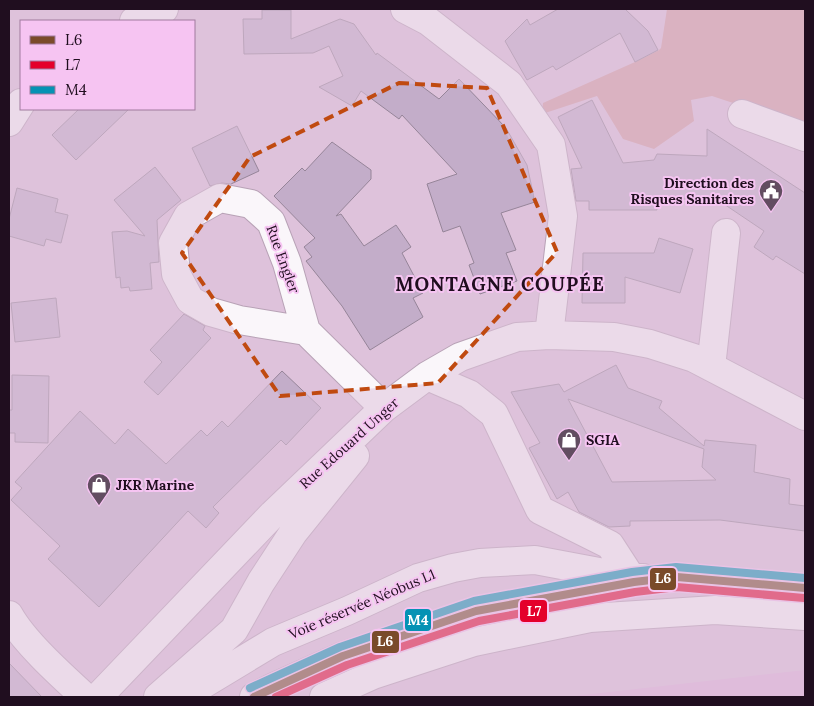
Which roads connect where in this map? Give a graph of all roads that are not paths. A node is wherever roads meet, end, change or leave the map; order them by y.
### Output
1 (164, 9) edge
2 (406, 9) edge
3 (136, 20) edge
4 (20, 105) edge
5 (742, 114) dead end
6 (9, 122) edge
7 (805, 137) edge
8 (726, 233) dead end
9 (306, 331) junction
10 (549, 335) junction
11 (712, 367) junction
12 (433, 379) junction
13 (384, 408) junction
14 (805, 416) edge
15 (805, 425) edge
16 (633, 580) junction
17 (805, 588) edge
18 (9, 615) edge
19 (805, 616) edge
20 (84, 697) edge
21 (98, 697) edge
22 (158, 697) edge
23 (182, 697) edge
24 (254, 697) edge
25 (324, 697) edge

1 - 3 main road
2 - 10 main road
4 - 6 main road
5 - 7 main road
8 - 11 main road
9 - 9 main road, Rue Engler
9 - 13 main road
10 - 11 main road, Rue Edouard Unger
10 - 12 main road, Rue Edouard Unger
11 - 14 main road, Rue Edouard Unger
12 - 13 main road, Rue Edouard Unger
12 - 15 main road
12 - 16 main road
12 - 22 main road
13 - 21 main road, Rue Edouard Unger
16 - 17 main road
16 - 23 main road, Voie réservée Néobus L1
16 - 24 main road
18 - 20 main road
19 - 25 main road

